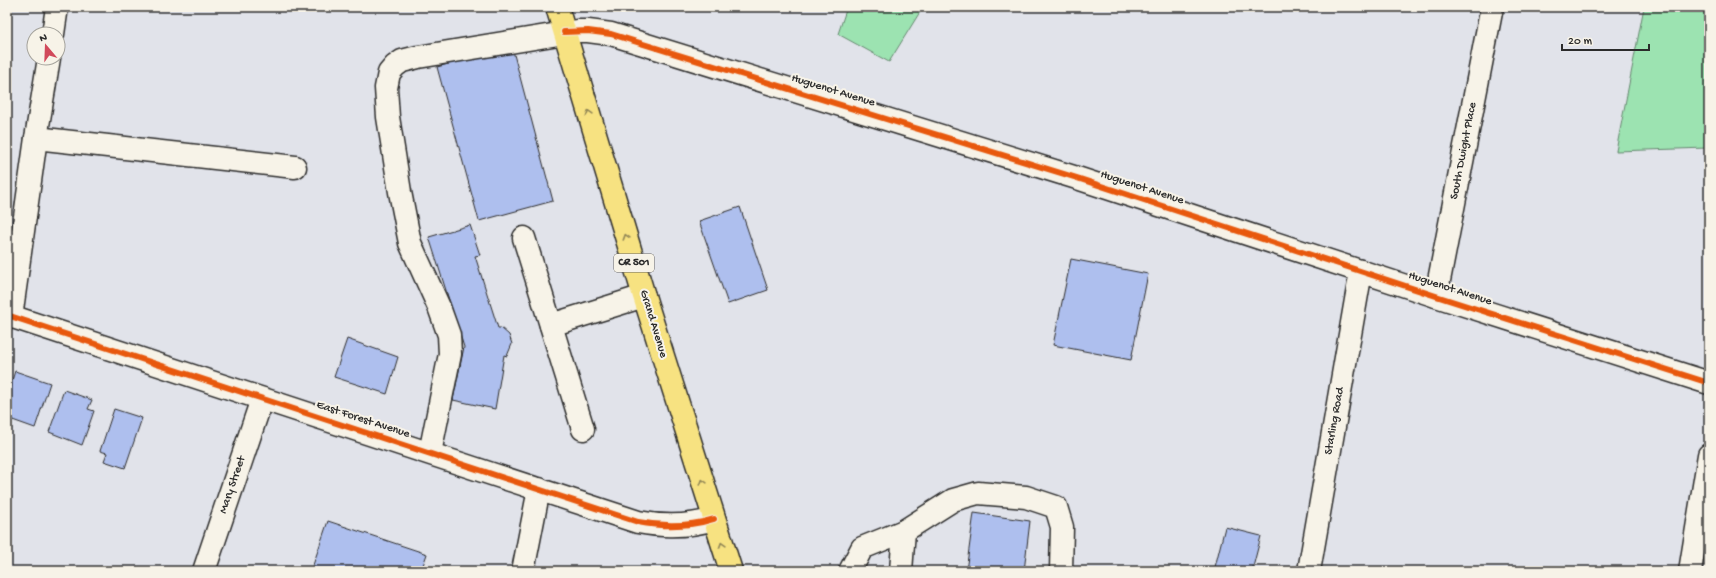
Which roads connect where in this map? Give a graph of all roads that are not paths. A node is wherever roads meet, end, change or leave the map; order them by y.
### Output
1 (57, 7) edge
2 (557, 7) edge
3 (1492, 7) edge
4 (54, 26) edge
5 (564, 32) junction
6 (48, 66) edge
7 (36, 138) junction
8 (295, 167) dead end
9 (524, 238) dead end
10 (1361, 271) junction
11 (644, 296) junction
12 (1436, 296) junction
13 (9, 316) edge
14 (551, 325) junction
15 (1709, 383) edge
16 (262, 399) junction
17 (583, 429) dead end
18 (430, 453) junction
19 (1709, 455) edge
20 (539, 489) junction
21 (714, 519) junction
22 (904, 531) junction
23 (204, 571) edge
24 (523, 571) edge
25 (731, 571) edge
26 (850, 571) edge
27 (902, 571) edge
28 (1061, 571) edge
29 (1309, 571) edge
30 (1690, 571) edge

1 - 4 street
2 - 5 main road, Grand Avenue / CR 501
3 - 12 street, South Dwight Place
5 - 10 street, Huguenot Avenue
11 -> 5 main road, Grand Avenue / CR 501
5 - 18 street, Huguenot Avenue
6 - 7 street
7 - 8 street
7 - 13 street
9 - 14 street
10 - 12 street, Huguenot Avenue
10 - 29 street, Starling Road
11 - 14 street
21 -> 11 main road, Grand Avenue / CR 501
12 - 15 street, Huguenot Avenue
13 - 16 street, East Forest Avenue
14 - 17 street
16 - 18 street, East Forest Avenue
16 - 23 street, Mary Street
18 - 20 street, East Forest Avenue
19 - 30 street
20 - 21 street, East Forest Avenue
20 - 24 street
25 -> 21 main road, Grand Avenue / CR 501
22 - 26 street
22 - 27 street
22 - 28 street

